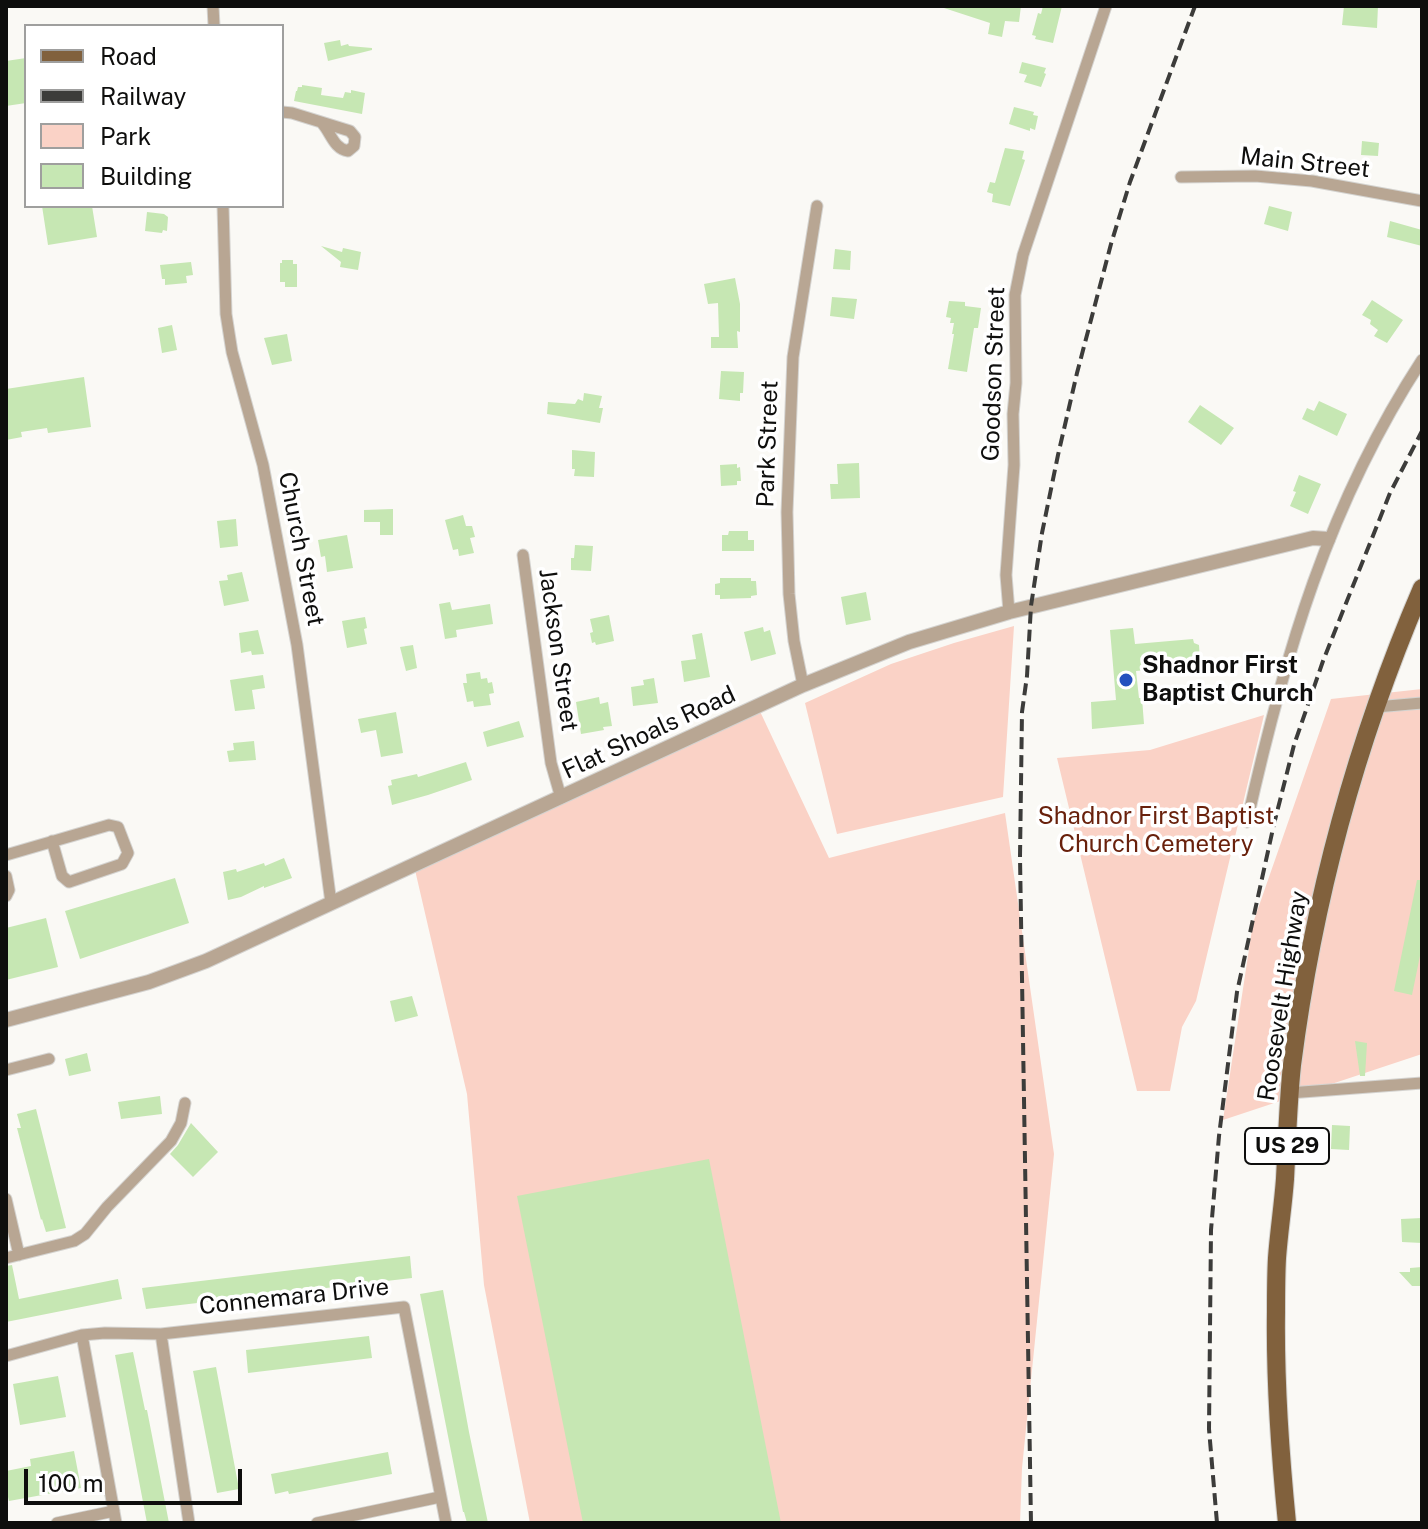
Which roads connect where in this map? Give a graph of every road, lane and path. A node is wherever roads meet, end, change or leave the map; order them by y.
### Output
1 (1106, 6) edge
2 (284, 112) edge
3 (322, 123) dead end
4 (1181, 177) dead end
5 (1422, 201) edge
6 (817, 206) dead end
7 (223, 208) edge
8 (1422, 360) edge
9 (1328, 539) junction
10 (523, 555) dead end
11 (1422, 588) edge
12 (1009, 612) junction
13 (803, 685) junction
14 (1422, 703) edge
15 (1376, 707) junction
16 (561, 798) junction
17 (1247, 822) dead end
18 (52, 841) junction
19 (6, 855) edge
20 (6, 876) edge
21 (6, 896) edge
22 (331, 903) junction
23 (6, 1020) edge
24 (49, 1059) dead end
25 (6, 1070) edge
26 (1422, 1083) edge
27 (1289, 1093) junction
28 (185, 1103) dead end
29 (6, 1199) edge
30 (19, 1255) junction
31 (6, 1258) edge
32 (161, 1334) junction
33 (82, 1335) junction
34 (6, 1356) edge
35 (440, 1497) junction
36 (115, 1517) edge
37 (57, 1523) edge
38 (189, 1523) edge
39 (317, 1523) edge
40 (446, 1523) edge
41 (1287, 1523) edge

1 - 12 street, Goodson Street
2 - 3 street
4 - 5 street, Main Street
6 - 13 street, Park Street
7 - 22 street, Church Street
8 - 9 street
9 - 12 street, Flat Shoals Road
9 - 17 street
10 - 16 street, Jackson Street
11 - 15 main road, Roosevelt Highway / US 29
12 - 13 street, Flat Shoals Road
13 - 16 street, Flat Shoals Road
14 - 15 street
15 - 27 main road, Roosevelt Highway / US 29
16 - 22 street, Flat Shoals Road
18 - 18 street
18 - 19 street
20 - 21 street
22 - 23 street, Flat Shoals Road
24 - 25 street
26 - 27 street
27 - 41 main road, Roosevelt Highway / US 29
28 - 30 street
29 - 30 street
30 - 31 street
32 - 33 street
32 - 35 street, Connemara Drive
32 - 38 street
33 - 34 street
33 - 36 street
35 - 39 street
35 - 40 street, Connemara Drive
36 - 37 street

